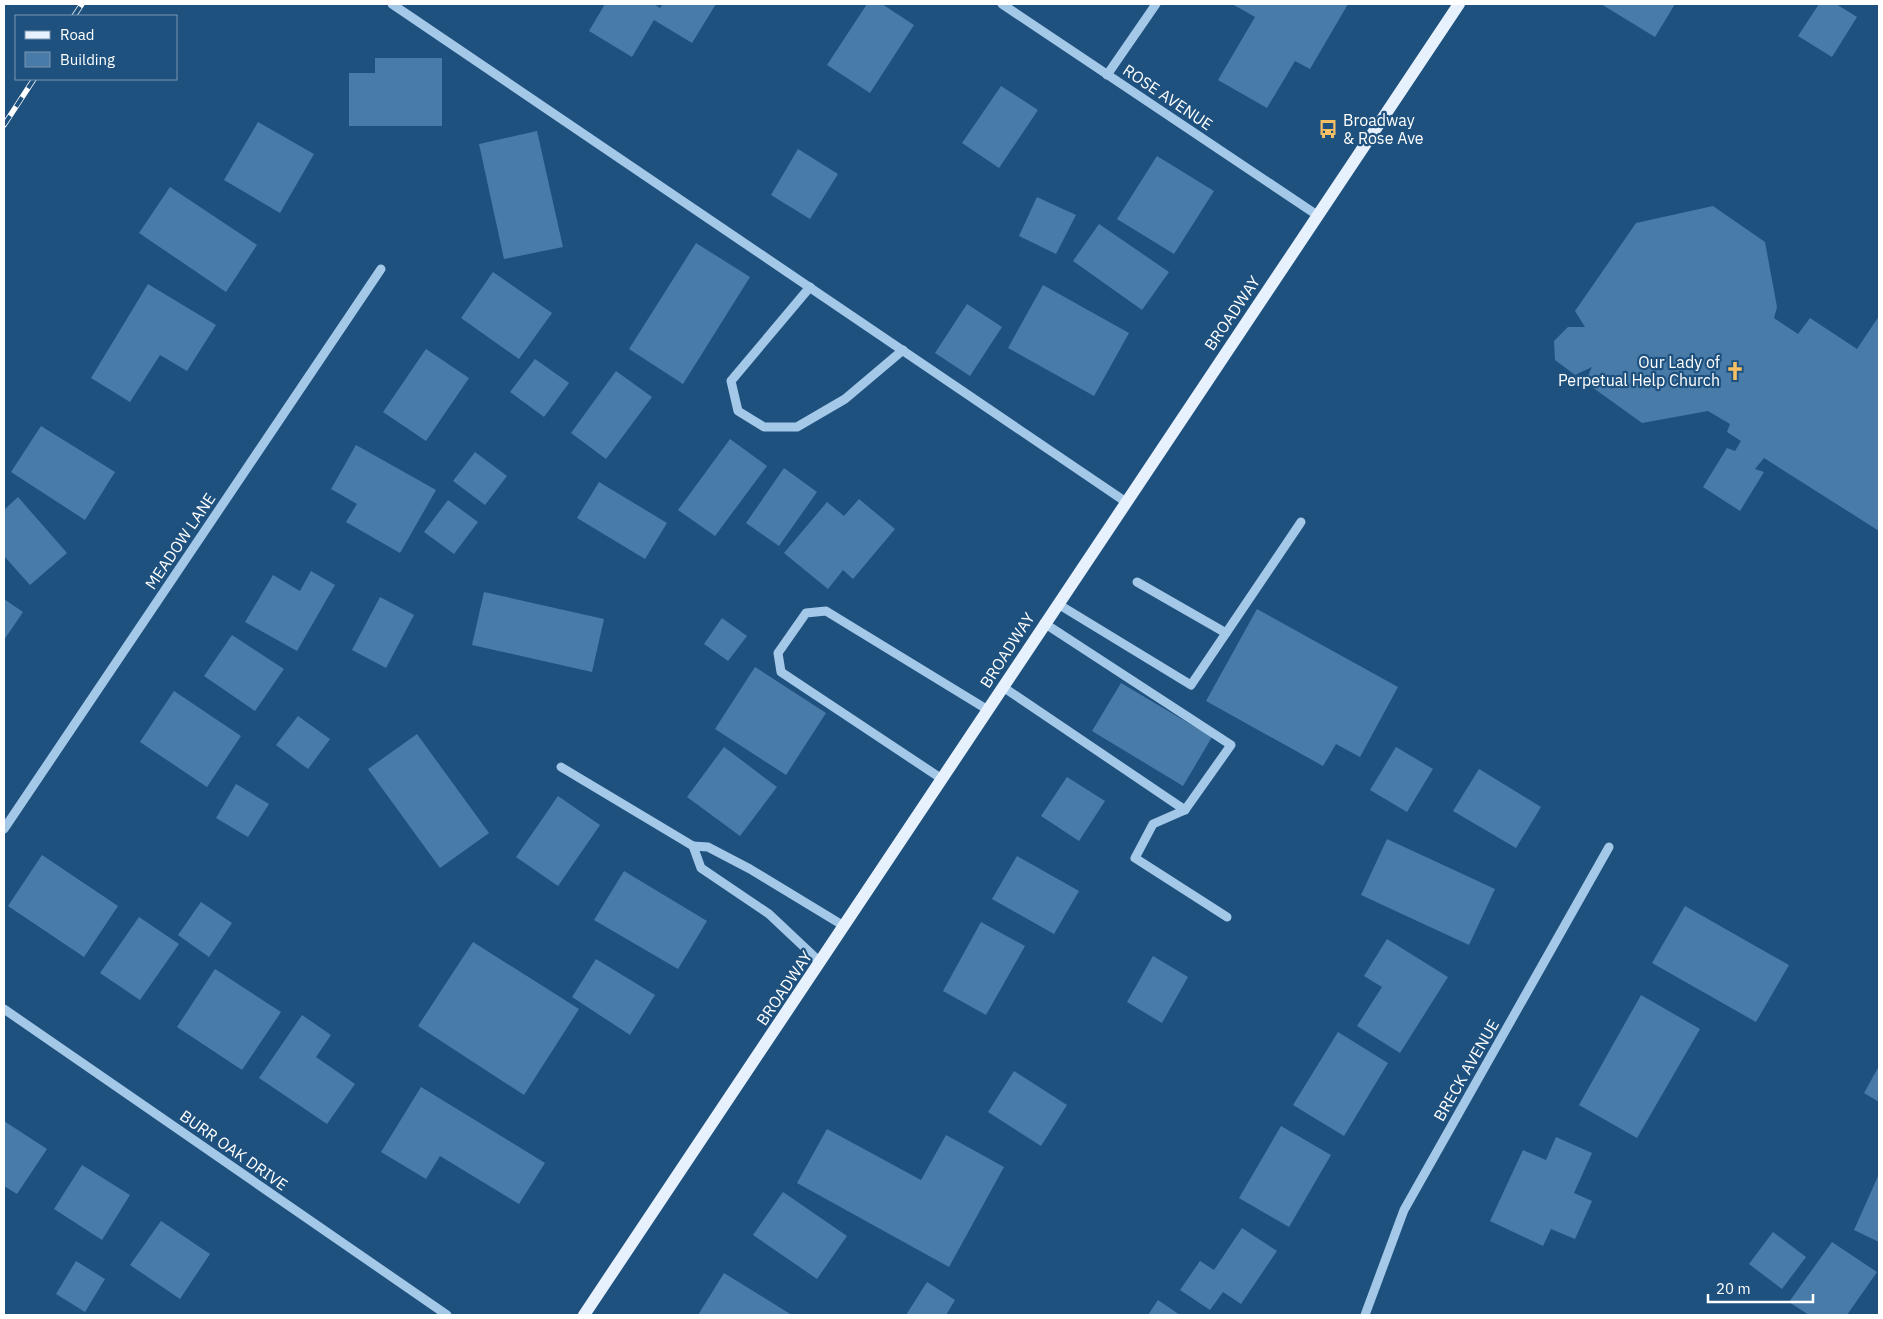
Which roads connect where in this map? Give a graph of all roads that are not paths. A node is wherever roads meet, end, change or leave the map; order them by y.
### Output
1 (392, 4) edge
2 (1002, 4) edge
3 (1156, 4) edge
4 (1459, 4) edge
5 (1108, 75) junction
6 (1317, 215) junction
7 (381, 269) dead end
8 (810, 288) junction
9 (903, 350) junction
10 (1126, 502) junction
11 (1301, 522) dead end
12 (1137, 582) dead end
13 (1058, 604) junction
14 (1044, 623) junction
15 (1226, 633) junction
16 (1003, 687) junction
17 (988, 710) junction
18 (561, 767) dead end
19 (942, 779) junction
20 (1185, 810) junction
21 (4, 829) edge
22 (693, 846) junction
23 (1609, 847) dead end
24 (1226, 917) dead end
25 (844, 926) junction
26 (820, 962) junction
27 (4, 1009) edge
28 (447, 1315) edge
29 (584, 1315) edge
30 (1365, 1315) edge

1 - 8 street
2 - 5 street, ROSE AVENUE
3 - 5 street
4 - 6 main road, BROADWAY
5 - 6 street, ROSE AVENUE
6 - 10 main road, BROADWAY
7 - 21 street, MEADOW LANE
8 - 9 street
8 - 9 street
9 - 10 street
10 - 13 main road, BROADWAY
11 - 15 street
12 - 15 street
13 - 14 main road, BROADWAY
13 - 15 street
14 - 16 main road, BROADWAY
14 - 20 street
16 - 17 main road, BROADWAY
16 - 20 street
17 - 19 main road, BROADWAY
17 - 19 street
18 - 22 street
19 - 25 main road, BROADWAY
20 - 24 street
22 - 25 street
22 - 26 street
23 - 30 street, BRECK AVENUE
25 - 26 main road, BROADWAY
26 - 29 main road, BROADWAY
27 - 28 street, BURR OAK DRIVE

